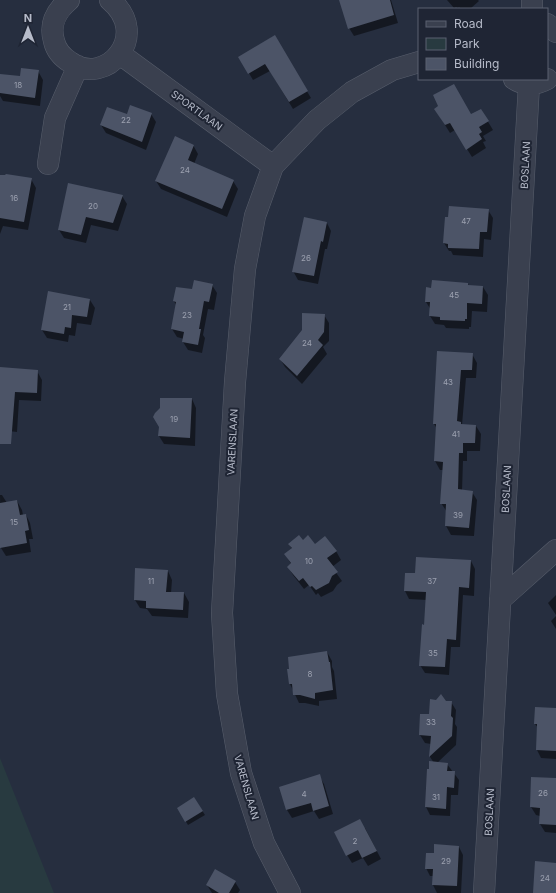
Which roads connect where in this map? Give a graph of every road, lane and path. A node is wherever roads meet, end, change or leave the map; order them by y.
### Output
1 (69, 0) edge
2 (110, 0) edge
3 (120, 54) junction
4 (418, 62) edge
5 (78, 66) junction
6 (556, 71) edge
7 (548, 76) edge
8 (534, 80) edge
9 (48, 164) dead end
10 (274, 166) junction
11 (556, 550) edge
12 (500, 600) junction
13 (290, 893) edge
14 (484, 893) edge

1 - 5 street
2 - 3 street
3 - 5 street
3 - 10 street, SPORTLAAN
4 - 10 street, VARENSLAAN
5 - 9 street
6 - 7 street, BOSLAAN
8 - 12 street, BOSLAAN
10 - 13 street, VARENSLAAN
11 - 12 street
12 - 14 street, BOSLAAN

